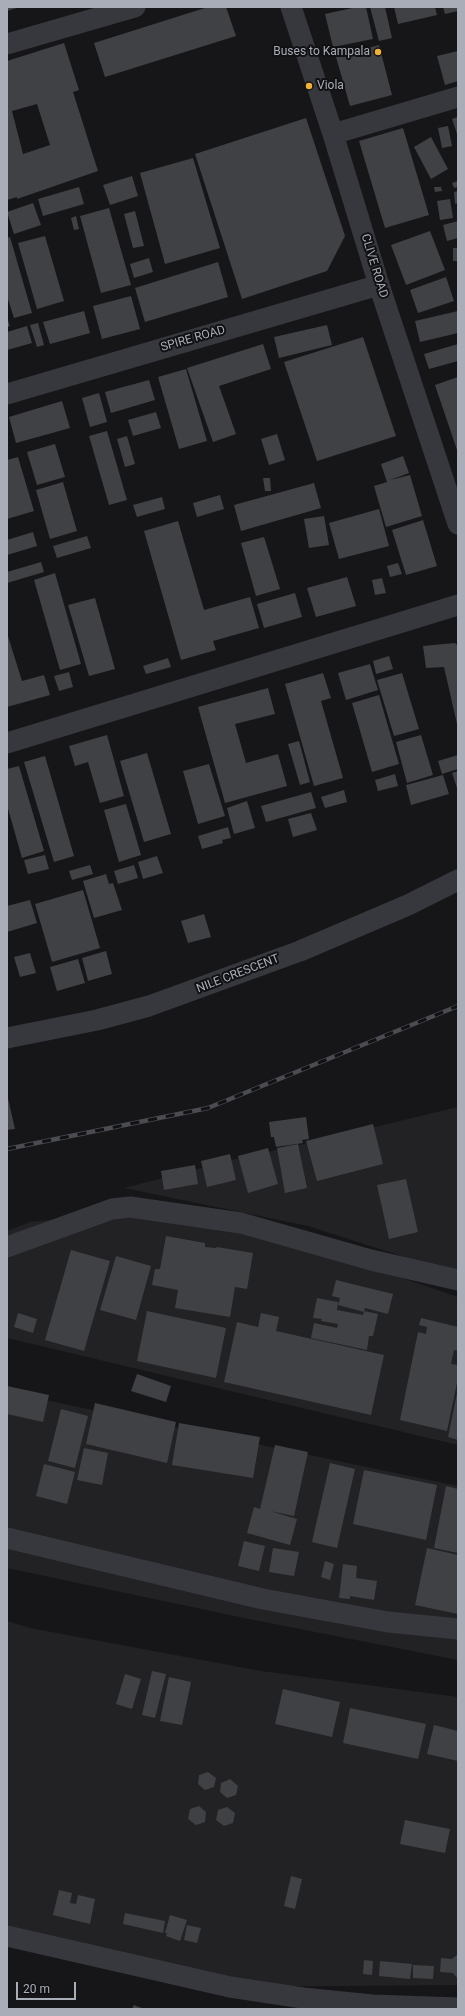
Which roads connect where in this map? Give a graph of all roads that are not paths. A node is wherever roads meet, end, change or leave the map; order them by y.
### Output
1 (136, 7) edge
2 (295, 8) edge
3 (7, 44) edge
4 (458, 97) edge
5 (333, 134) junction
6 (379, 285) junction
7 (7, 394) edge
8 (458, 524) edge
9 (458, 605) edge
10 (7, 743) edge
11 (458, 880) edge
12 (7, 1038) edge
13 (7, 1247) edge
14 (458, 1280) edge
15 (7, 1538) edge
16 (458, 1629) edge
17 (7, 1936) edge
18 (458, 2008) edge

1 - 3 street
2 - 5 street, CLIVE ROAD
4 - 5 street
5 - 6 street, CLIVE ROAD
6 - 7 street, SPIRE ROAD
6 - 8 street, CLIVE ROAD
9 - 10 street
11 - 12 street, NILE CRESCENT
13 - 14 street
15 - 16 street
17 - 18 street

